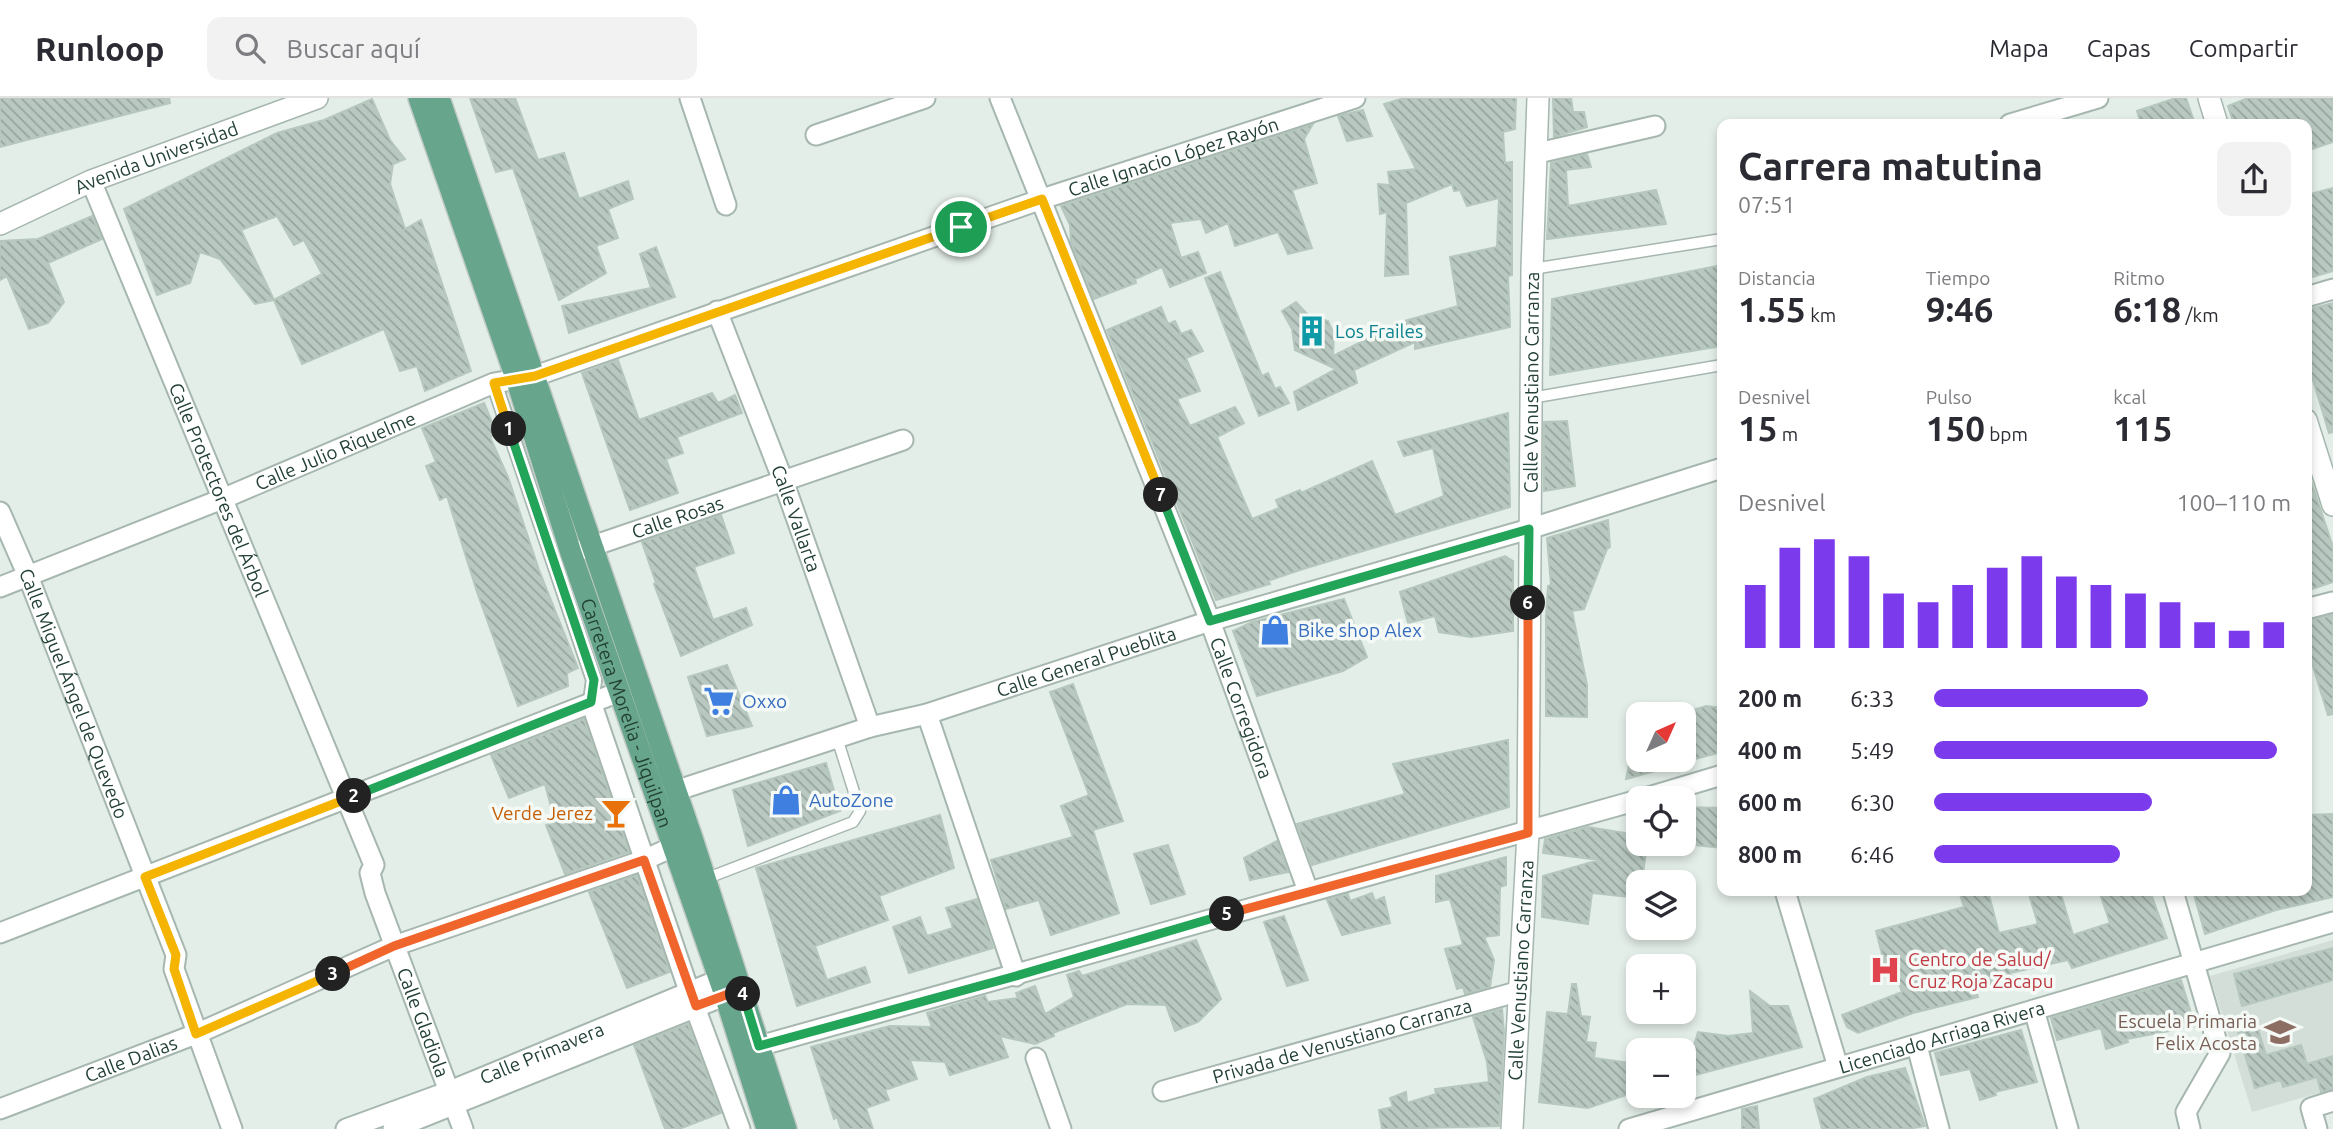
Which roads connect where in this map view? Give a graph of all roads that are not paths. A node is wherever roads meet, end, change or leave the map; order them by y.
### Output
1 (317, 98) edge
2 (419, 98) edge
3 (439, 98) edge
4 (690, 98) edge
5 (925, 98) edge
6 (999, 98) edge
7 (1355, 98) edge
8 (1538, 98) edge
9 (2098, 98) edge
10 (2209, 98) edge
11 (2027, 119) edge
12 (2215, 119) edge
13 (1654, 126) dead end
14 (816, 135) dead end
15 (1538, 153) junction
16 (91, 181) junction
17 (1042, 199) junction
18 (726, 205) dead end
19 (0, 224) edge
20 (1717, 240) edge
21 (1532, 269) junction
22 (2333, 289) edge
23 (2312, 295) edge
24 (717, 311) junction
25 (1717, 366) edge
26 (525, 377) junction
27 (494, 383) junction
28 (1531, 398) junction
29 (2312, 439) edge
30 (903, 440) dead end
31 (1717, 470) edge
32 (783, 483) junction
33 (222, 499) junction
34 (2333, 505) edge
35 (0, 512) edge
36 (1529, 529) junction
37 (592, 547) junction
38 (571, 553) junction
39 (28, 576) junction
40 (0, 587) edge
41 (2333, 602) edge
42 (2312, 607) edge
43 (1210, 621) junction
44 (619, 692) junction
45 (591, 702) junction
46 (927, 714) junction
47 (870, 727) junction
48 (837, 738) junction
49 (1717, 776) edge
50 (1685, 786) edge
51 (676, 790) junction
52 (655, 797) junction
53 (345, 799) junction
54 (1626, 804) edge
55 (1528, 833) junction
56 (692, 838) junction
57 (671, 847) junction
58 (644, 860) junction
59 (145, 877) junction
60 (705, 880) junction
61 (1308, 891) junction
62 (1787, 896) edge
63 (2175, 896) edge
64 (2333, 922) edge
65 (0, 933) edge
66 (394, 946) junction
67 (2195, 964) junction
68 (1016, 976) junction
69 (731, 984) junction
70 (1520, 991) junction
71 (692, 998) junction
72 (2034, 1010) junction
73 (196, 1034) junction
74 (759, 1046) junction
75 (1917, 1046) junction
76 (1036, 1058) dead end
77 (1838, 1067) junction
78 (1163, 1091) dead end
79 (452, 1099) junction
80 (2333, 1101) edge
81 (0, 1109) edge
82 (232, 1129) edge
83 (346, 1129) edge
84 (393, 1129) edge
85 (463, 1129) edge
86 (740, 1129) edge
87 (767, 1129) edge
88 (786, 1129) edge
89 (1061, 1129) edge
90 (1512, 1129) edge
91 (1629, 1129) edge
92 (1939, 1129) edge
93 (2068, 1129) edge
94 (2190, 1129) edge
95 (2317, 1129) edge

1 - 16 street, Avenida Universidad
2 - 26 main road, Carretera Morelia - Jiquilpan
3 - 26 main road, Carretera Morelia - Jiquilpan
4 - 18 street
5 - 14 street
6 - 17 street, Calle Corregidora
7 - 17 street, Calle Ignacio López Rayón
8 - 15 street, Calle Venustiano Carranza
9 - 11 street
10 - 12 street
13 - 15 street
15 - 21 street, Calle Venustiano Carranza
16 - 19 street, Avenida Universidad
16 - 33 street, Calle Protectores del Árbol
17 - 24 street, Calle Ignacio López Rayón
17 - 43 street, Calle Corregidora
20 - 21 lane
21 - 28 street, Calle Venustiano Carranza
22 - 23 street
24 - 26 street, Calle Ignacio López Rayón
24 - 32 street, Calle Vallarta
25 - 28 lane
26 - 27 street, Calle Julio Riquelme
26 - 37 main road, Carretera Morelia - Jiquilpan
26 - 38 main road, Carretera Morelia - Jiquilpan
27 - 33 street, Calle Julio Riquelme
27 - 45 street
28 - 36 street, Calle Venustiano Carranza
29 - 34 street
30 - 32 street, Calle Rosas
31 - 36 street, Calle General Pueblita
32 - 37 street, Calle Rosas
32 - 47 street, Calle Vallarta
33 - 39 street, Calle Julio Riquelme
33 - 53 street, Calle Protectores del Árbol
35 - 39 street, Calle Miguel Ángel de Quevedo
36 - 43 street, Calle General Pueblita
36 - 55 street, Calle Venustiano Carranza
37 - 38 street, Calle Rosas
37 - 51 main road, Carretera Morelia - Jiquilpan
38 - 44 main road, Carretera Morelia - Jiquilpan
39 - 40 street, Calle Julio Riquelme
39 - 59 street, Calle Miguel Ángel de Quevedo
41 - 42 street
43 - 46 street, Calle General Pueblita
43 - 61 street, Calle Corregidora
44 - 45 street
44 - 52 main road, Carretera Morelia - Jiquilpan
45 - 53 street
45 - 58 street
46 - 47 street, Calle General Pueblita
46 - 68 street
47 - 48 street, Calle General Pueblita
48 - 51 street, Calle General Pueblita
48 - 60 lane
49 - 50 street
51 - 52 street, Calle General Pueblita
51 - 56 main road, Carretera Morelia - Jiquilpan
52 - 57 main road, Carretera Morelia - Jiquilpan
53 - 59 street
53 - 66 street, Calle Gladiola
54 - 55 street
55 - 61 street
55 - 70 street, Calle Venustiano Carranza
56 - 57 street, Calle Dalias
56 - 60 main road, Carretera Morelia - Jiquilpan
57 - 58 street, Calle Dalias
57 - 69 main road, Carretera Morelia - Jiquilpan
58 - 66 street, Calle Dalias
58 - 71 street
59 - 65 street
59 - 73 street, Calle Miguel Ángel de Quevedo
60 - 69 main road, Carretera Morelia - Jiquilpan
61 - 68 street
62 - 77 street
63 - 67 street
64 - 67 street, Licenciado Arriaga Rivera
66 - 73 street, Calle Dalias
66 - 79 street, Calle Gladiola
67 - 72 street, Licenciado Arriaga Rivera
67 - 94 street
68 - 74 street
69 - 71 street, Calle Primavera
69 - 74 main road, Carretera Morelia - Jiquilpan
69 - 87 main road, Carretera Morelia - Jiquilpan
70 - 78 street, Privada de Venustiano Carranza
70 - 90 street, Calle Venustiano Carranza
71 - 79 street, Calle Primavera
71 - 86 street
72 - 75 street, Licenciado Arriaga Rivera
72 - 93 street
73 - 81 street, Calle Dalias
73 - 82 street, Calle Miguel Ángel de Quevedo
74 - 88 main road, Carretera Morelia - Jiquilpan
75 - 77 street, Licenciado Arriaga Rivera
75 - 92 street
76 - 89 street
77 - 91 street, Licenciado Arriaga Rivera
79 - 83 street, Calle Primavera
79 - 84 street, Calle Primavera
79 - 85 street, Calle Gladiola
80 - 95 street

